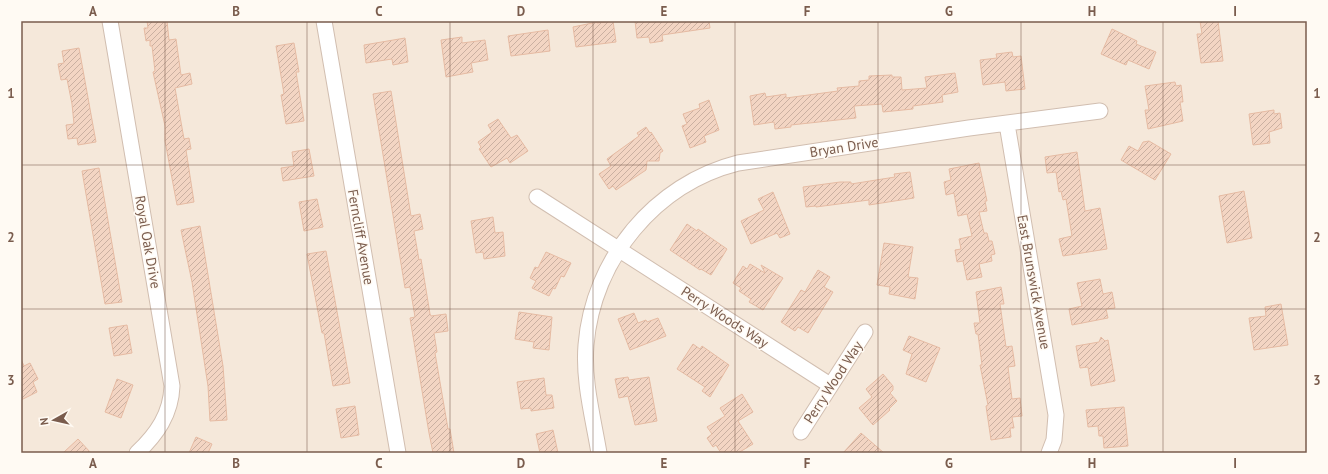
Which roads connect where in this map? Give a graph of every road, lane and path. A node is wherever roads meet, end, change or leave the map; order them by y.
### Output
1 (110, 21) edge
2 (324, 21) edge
3 (1100, 111) dead end
4 (1007, 124) junction
5 (537, 197) dead end
6 (620, 249) junction
7 (865, 332) dead end
8 (830, 385) junction
9 (801, 432) dead end
10 (1051, 446) edge
11 (137, 453) edge
12 (398, 453) edge
13 (599, 453) edge

1 - 11 street, Royal Oak Drive
2 - 12 street, Ferncliff Avenue
3 - 4 street, Bryan Drive
4 - 6 street, Bryan Drive
4 - 10 street, East Brunswick Avenue
5 - 6 street, Perry Woods Way
6 - 8 street, Perry Woods Way
6 - 13 street, Bryan Drive
7 - 8 street, Perry Wood Way
8 - 9 street, Perry Wood Way

